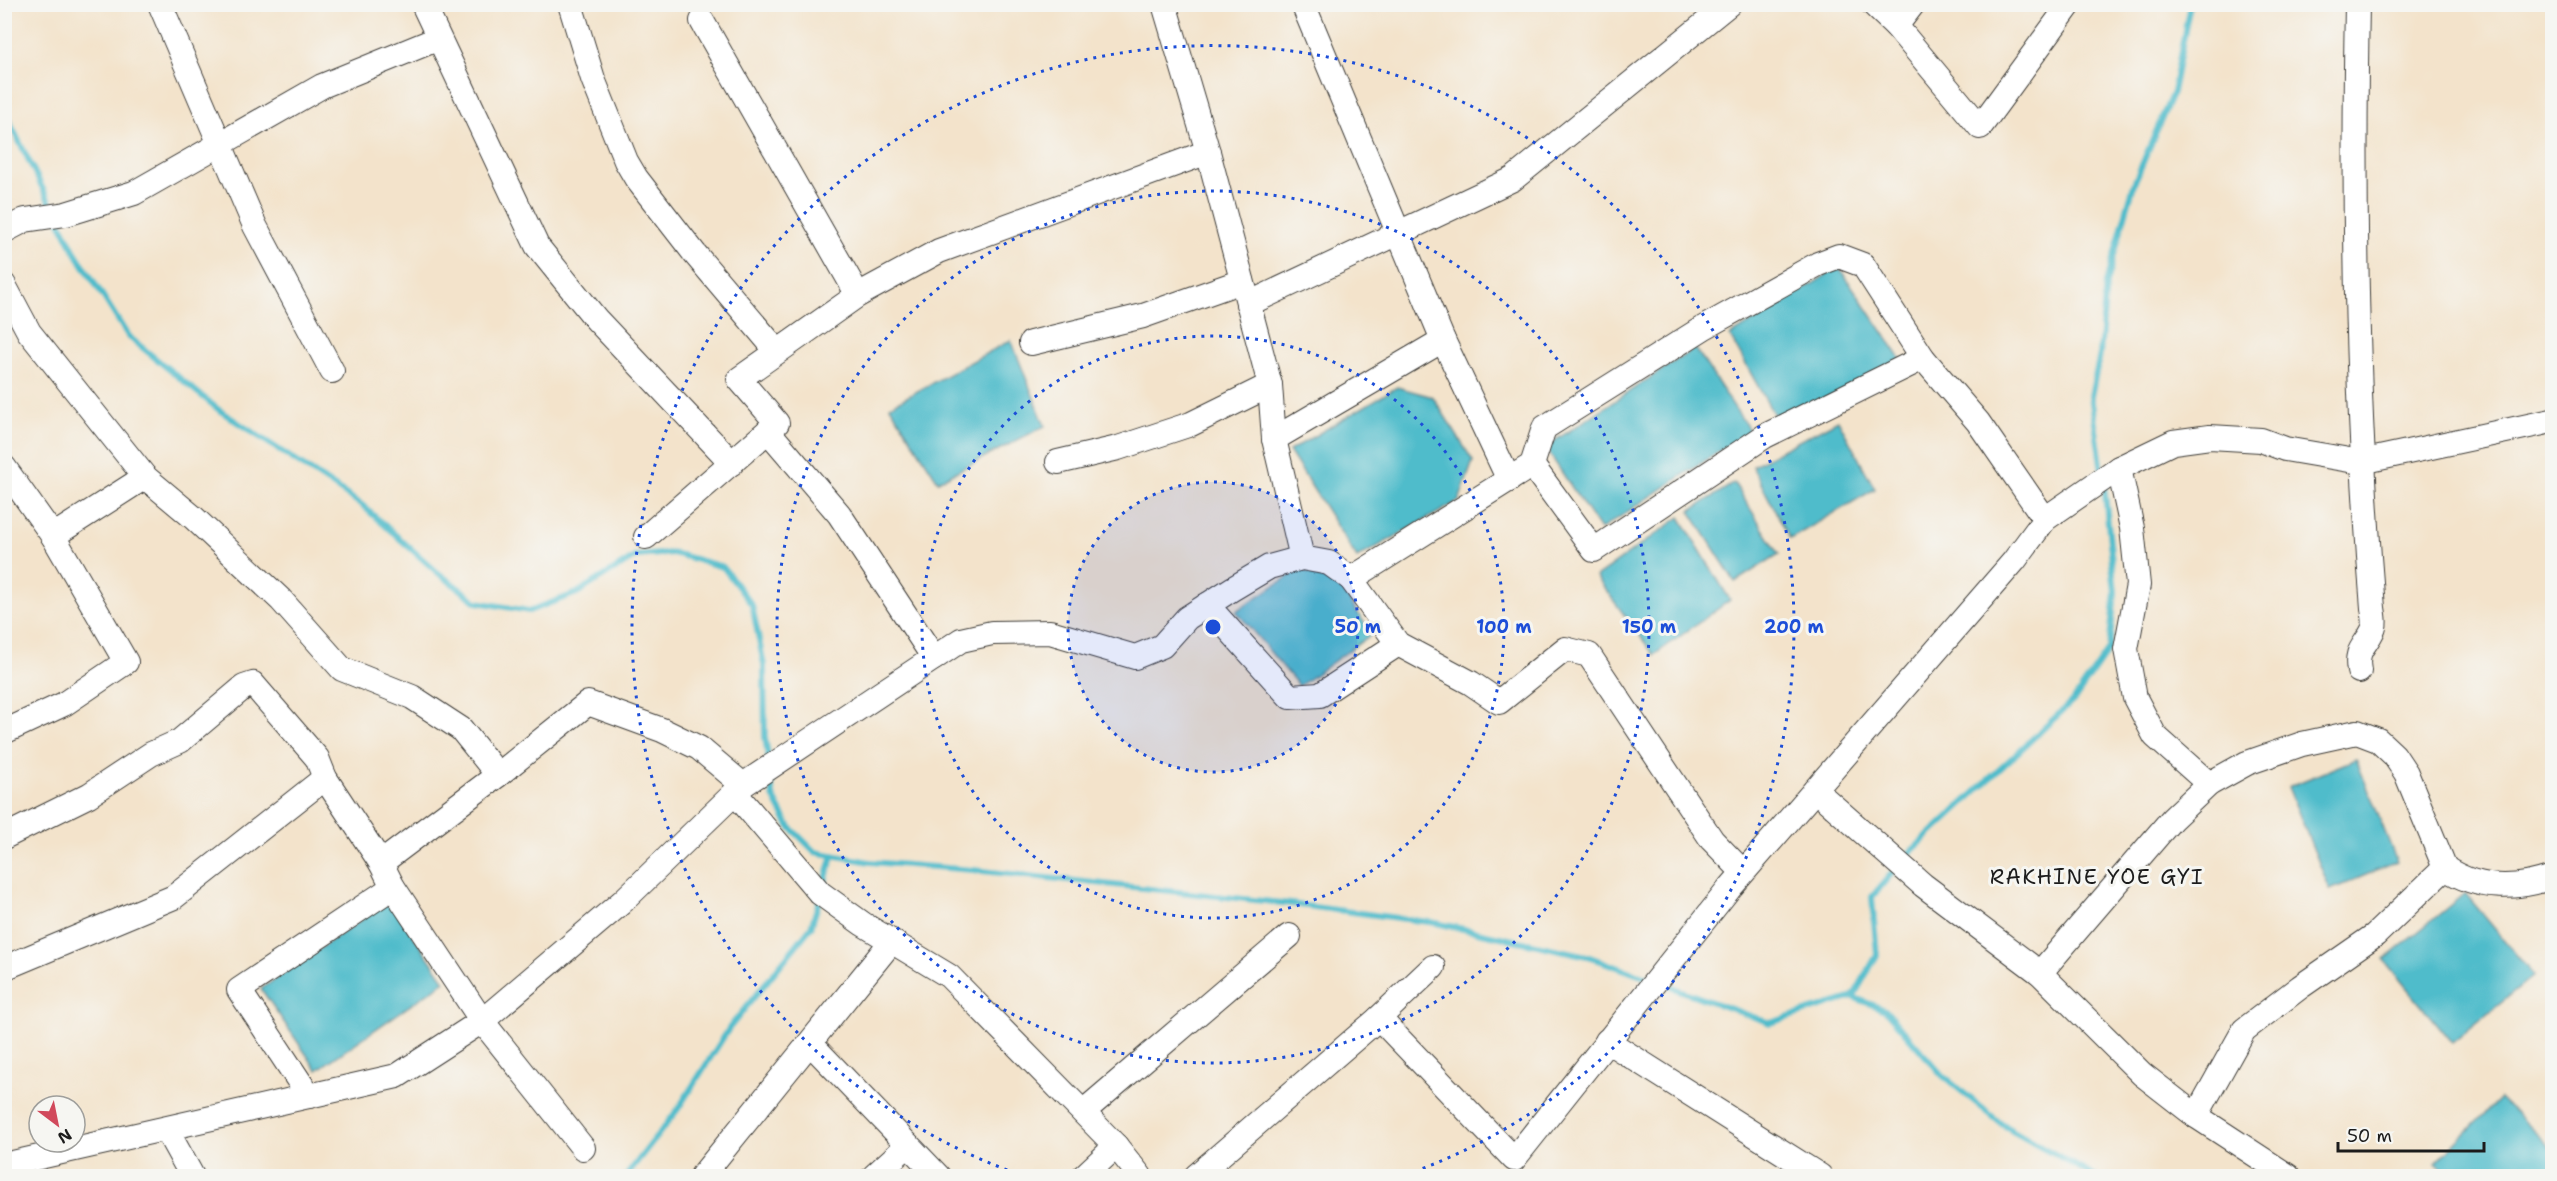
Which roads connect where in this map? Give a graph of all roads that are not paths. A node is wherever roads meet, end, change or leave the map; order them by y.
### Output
1 (160, 4) edge
2 (423, 4) edge
3 (570, 4) edge
4 (1164, 4) edge
5 (1303, 4) edge
6 (1873, 4) edge
7 (1913, 4) edge
8 (2070, 4) edge
9 (2357, 4) edge
10 (1725, 6) edge
11 (702, 21) dead end
12 (1896, 26) junction
13 (437, 39) junction
14 (219, 144) junction
15 (1208, 152) junction
16 (4, 231) edge
17 (1399, 234) junction
18 (4, 285) edge
19 (1245, 292) junction
20 (858, 295) junction
21 (1443, 340) junction
22 (1031, 343) dead end
23 (777, 351) junction
24 (1923, 358) junction
25 (332, 371) dead end
26 (1270, 385) junction
27 (2553, 421) edge
28 (768, 431) junction
29 (1274, 439) junction
30 (1058, 462) dead end
31 (2361, 462) junction
32 (732, 463) junction
33 (1532, 465) junction
34 (4, 467) edge
35 (2119, 468) junction
36 (145, 477) junction
37 (1509, 480) junction
38 (2045, 519) junction
39 (53, 536) junction
40 (646, 537) dead end
41 (1302, 558) junction
42 (1351, 579) junction
43 (1207, 605) junction
44 (1398, 644) junction
45 (934, 658) junction
46 (2359, 671) dead end
47 (4, 732) edge
48 (498, 776) junction
49 (325, 778) junction
50 (2209, 784) junction
51 (739, 789) junction
52 (1815, 790) junction
53 (4, 837) edge
54 (381, 863) junction
55 (2445, 868) junction
56 (1743, 872) junction
57 (2553, 877) edge
58 (393, 887) junction
59 (1289, 936) dead end
60 (892, 942) junction
61 (1433, 967) dead end
62 (4, 968) edge
63 (2040, 973) junction
64 (1379, 1018) junction
65 (482, 1021) junction
66 (1607, 1041) junction
67 (810, 1043) junction
68 (309, 1096) junction
69 (1083, 1112) junction
70 (2196, 1116) junction
71 (166, 1129) junction
72 (908, 1144) junction
73 (1116, 1146) junction
74 (583, 1148) dead end
75 (4, 1165) edge
76 (192, 1176) edge
77 (702, 1176) edge
78 (874, 1176) edge
79 (938, 1176) edge
80 (1084, 1176) edge
81 (1140, 1176) edge
82 (1196, 1176) edge
83 (1820, 1176) edge
84 (2288, 1176) edge

1 - 14 street
2 - 13 street
3 - 23 street
4 - 15 street
5 - 17 street
6 - 12 street
7 - 12 street
8 - 12 street
9 - 31 street
10 - 17 street
11 - 20 street
13 - 14 street
13 - 32 street
14 - 16 street
14 - 25 street
15 - 19 street
15 - 20 street
17 - 19 street
17 - 21 street
18 - 36 street
19 - 22 street
19 - 26 street
20 - 23 street
21 - 29 street
21 - 37 street
23 - 28 street
24 - 33 street
24 - 33 street
24 - 38 street
26 - 29 street
26 - 30 street
27 - 31 street
28 - 32 street
28 - 45 street
29 - 41 street
31 - 35 street
31 - 46 street
32 - 40 street
33 - 37 street
34 - 39 street
35 - 38 street
35 - 50 street
36 - 39 street
36 - 48 street
37 - 42 street
38 - 52 street
39 - 47 street
41 - 42 street
41 - 43 street
42 - 44 street
43 - 44 street
43 - 45 street
44 - 56 street
45 - 51 street
48 - 51 street
48 - 54 street
49 - 53 street
49 - 54 street
49 - 62 street
50 - 55 street
50 - 63 street
51 - 60 street
51 - 65 street
52 - 56 street
52 - 63 street
54 - 58 street
55 - 57 street
55 - 70 street
56 - 66 street
58 - 65 street
58 - 68 street
59 - 69 street
60 - 67 street
60 - 69 street
61 - 64 street
63 - 70 street
64 - 66 street
64 - 82 street
65 - 68 street
65 - 74 street
66 - 83 street
67 - 72 street
67 - 77 street
68 - 71 street
69 - 73 street
70 - 84 street
71 - 75 street
71 - 76 street
72 - 78 street
72 - 79 street
73 - 80 street
73 - 81 street

